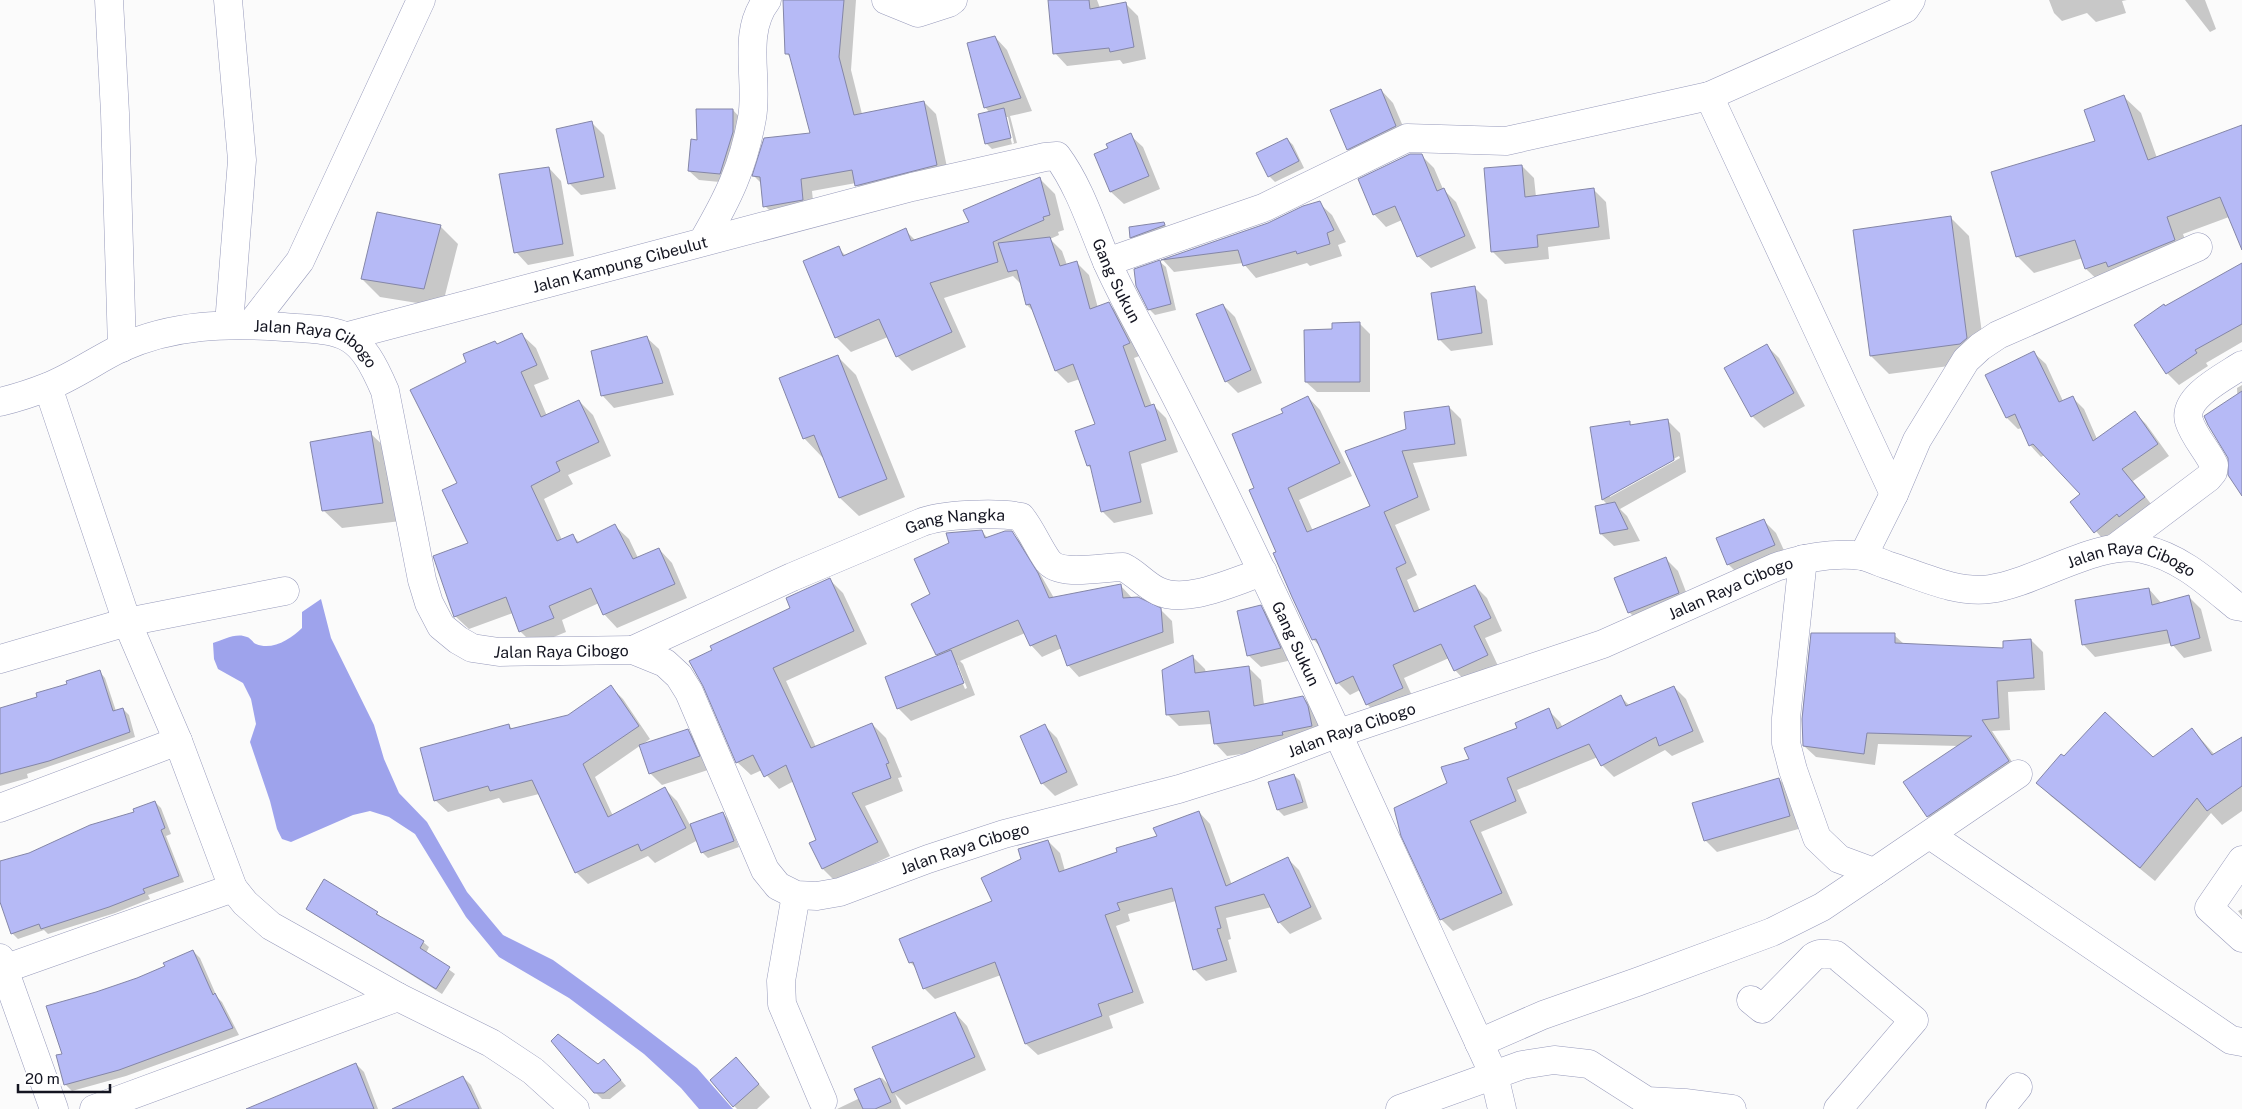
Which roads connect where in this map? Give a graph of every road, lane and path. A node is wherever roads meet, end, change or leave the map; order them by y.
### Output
1 (109, 0) edge
2 (228, 0) edge
3 (421, 0) edge
4 (767, 0) edge
5 (886, 0) edge
6 (953, 0) edge
7 (1911, 0) edge
8 (1709, 96) junction
9 (703, 241) junction
10 (2198, 246) dead end
11 (1107, 262) junction
12 (240, 324) junction
13 (348, 336) junction
14 (122, 348) junction
15 (2242, 365) edge
16 (48, 387) junction
17 (0, 402) edge
18 (1894, 494) junction
19 (2115, 548) junction
20 (1863, 556) junction
21 (1803, 559) junction
22 (1262, 572) junction
23 (285, 592) dead end
24 (2242, 607) edge
25 (127, 622) junction
26 (633, 650) junction
27 (0, 659) edge
28 (1336, 734) junction
29 (178, 741) junction
30 (2018, 774) dead end
31 (0, 808) edge
32 (1930, 835) junction
33 (2242, 860) edge
34 (1874, 872) junction
35 (234, 888) junction
36 (796, 894) junction
37 (2242, 938) edge
38 (2, 963) edge
39 (398, 997) junction
40 (1751, 1000) dead end
41 (2242, 1042) edge
42 (1479, 1043) junction
43 (1494, 1075) junction
44 (2018, 1087) dead end
45 (823, 1101) dead end
46 (1649, 1105) edge
47 (54, 1109) edge
48 (94, 1109) edge
49 (575, 1109) edge
50 (1400, 1109) edge
51 (1502, 1109) edge
52 (1732, 1109) edge
53 (1838, 1109) edge
54 (2000, 1109) edge

1 - 14 street
2 - 12 street
3 - 12 street
4 - 9 street, Jalan Kampung Cibeulut
5 - 6 street
7 - 8 street
8 - 11 street
8 - 18 street
9 - 11 street, Gang Sukun
9 - 13 street, Jalan Kampung Cibeulut
10 - 18 street
11 - 22 street, Gang Sukun
12 - 13 street, Jalan Raya Cibogo
12 - 14 street, Jalan Raya Cibogo
13 - 26 street, Jalan Raya Cibogo
14 - 16 street, Jalan Raya Cibogo
15 - 19 street
16 - 17 street, Jalan Raya Cibogo
16 - 25 street
18 - 20 street
19 - 20 street, Jalan Raya Cibogo
19 - 24 street, Jalan Raya Cibogo
20 - 21 street, Jalan Raya Cibogo
21 - 28 street, Jalan Raya Cibogo
21 - 34 street
22 - 26 street, Gang Nangka
22 - 28 street, Gang Sukun
23 - 25 street
25 - 27 street
25 - 29 street
26 - 36 street, Jalan Raya Cibogo
28 - 36 street, Jalan Raya Cibogo
28 - 42 street, Gang Sukun
29 - 31 street
29 - 35 street
30 - 32 street
32 - 34 street
32 - 41 street
33 - 37 street
34 - 42 street
35 - 38 street
35 - 39 street
36 - 45 street
38 - 47 street
39 - 48 street
39 - 49 street
40 - 53 street
42 - 43 street, Gang Sukun
43 - 46 street
43 - 50 street
43 - 51 street, Gang Sukun
44 - 54 street
46 - 52 street

